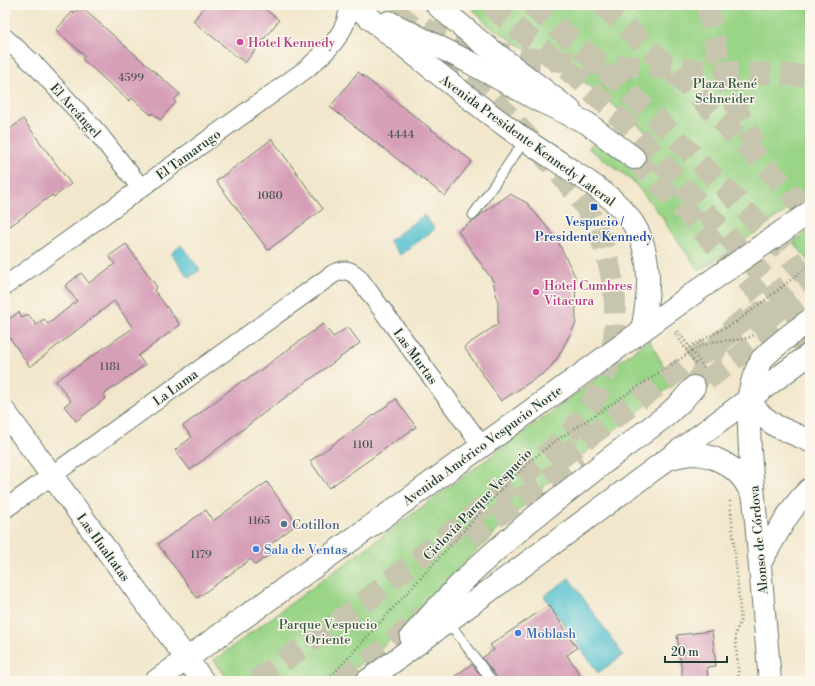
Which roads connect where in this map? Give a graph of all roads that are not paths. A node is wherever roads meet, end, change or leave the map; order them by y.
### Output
1 (350, 5) edge
2 (355, 5) edge
3 (437, 5) edge
4 (5, 38) edge
5 (587, 123) junction
6 (525, 140) junction
7 (634, 158) tunnel mouth
8 (140, 188) junction
9 (810, 212) edge
10 (474, 215) dead end
11 (347, 270) joint
12 (5, 286) edge
13 (810, 320) edge
14 (642, 330) junction
15 (810, 354) edge
16 (701, 377) tunnel mouth
17 (748, 400) junction
18 (5, 412) edge
19 (810, 440) edge
20 (482, 446) junction
21 (667, 459) junction
22 (51, 475) junction
23 (810, 489) edge
24 (754, 498) junction
25 (5, 509) edge
26 (760, 563) junction
27 (448, 621) junction
28 (187, 659) junction
29 (374, 675) edge
30 (156, 681) edge
31 (203, 681) edge
32 (492, 681) edge
33 (770, 681) edge

1 - 8 street, El Tamarugo
2 - 5 main road, Avenida Presidente Kennedy Lateral
2 - 6 main road, Avenida Presidente Kennedy Lateral
3 - 5 main road
4 - 8 street, El Arcángel
5 - 7 main road, Avenida Presidente Kennedy Lateral
6 - 10 lane
6 - 14 main road, Avenida Presidente Kennedy Lateral
8 - 12 street, El Tamarugo
9 - 14 main road, Avenida Américo Vespucio Norte, bridge
11 - 20 street, Las Murtas
11 - 22 street, La Luma
13 - 17 main road, Alonso de Córdova, bridge
14 - 20 main road, Avenida Américo Vespucio Norte
15 - 17 main road
16 - 29 main road
17 - 19 main road
17 - 21 main road
17 - 24 main road, Alonso de Córdova
18 - 22 main road, Las Hualtatas
20 - 28 main road, Avenida Américo Vespucio Norte
21 - 24 main road
21 - 27 main road
22 - 25 street, La Luma
22 - 28 main road, Las Hualtatas
23 - 26 main road
24 - 26 main road, Alonso de Córdova
26 - 33 main road, Alonso de Córdova
27 - 29 main road
27 - 32 lane
28 - 30 main road, Avenida Américo Vespucio Norte
28 - 31 main road, Las Hualtatas

